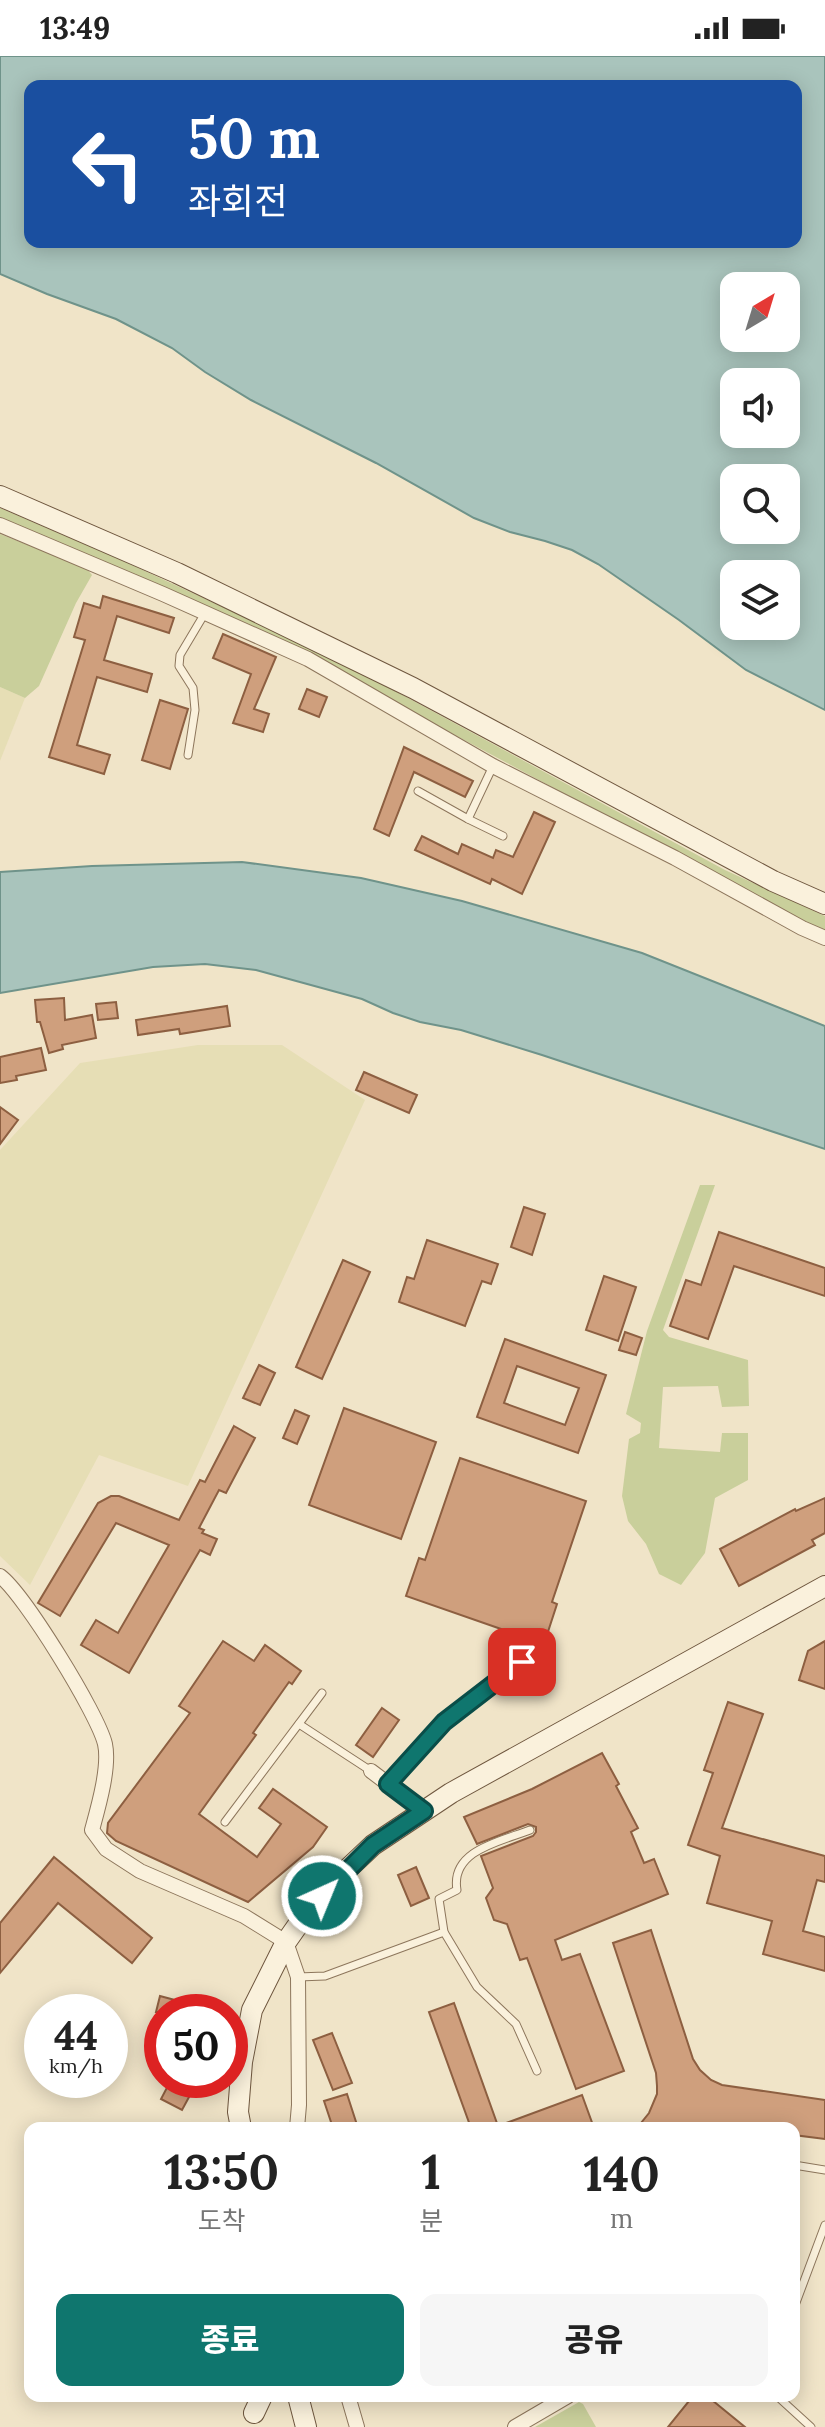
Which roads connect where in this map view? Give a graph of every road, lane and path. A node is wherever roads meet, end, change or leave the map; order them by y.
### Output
1 (0, 496) edge
2 (0, 525) edge
3 (205, 613) junction
4 (188, 755) dead end
5 (493, 766) junction
6 (418, 791) dead end
7 (468, 819) junction
8 (503, 836) dead end
9 (825, 904) edge
10 (825, 938) edge
11 (0, 1576) edge
12 (825, 1586) edge
13 (522, 1662) dead end
14 (322, 1693) dead end
15 (299, 1724) junction
16 (371, 1771) joint
17 (388, 1784) junction
18 (424, 1811) junction
19 (225, 1822) dead end
20 (530, 1830) dead end
21 (444, 1932) junction
22 (286, 1942) junction
23 (298, 1977) junction
24 (537, 2071) dead end
25 (240, 2122) edge
26 (298, 2122) edge
27 (800, 2166) edge
28 (825, 2170) edge
29 (825, 2225) edge
30 (800, 2292) edge
31 (300, 2402) edge
32 (350, 2402) edge
33 (558, 2402) edge
34 (784, 2402) edge
35 (306, 2427) edge
36 (357, 2427) edge
37 (515, 2427) edge
38 (811, 2427) edge

1 - 9 street
2 - 3 street
3 - 4 lane
3 - 5 street
5 - 7 lane
5 - 10 street
6 - 7 lane
7 - 8 lane
11 - 22 street
12 - 18 street
13 - 17 street
14 - 15 lane
15 - 16 lane
15 - 19 lane
16 - 17 street
17 - 18 street
18 - 22 street
20 - 21 lane
21 - 23 lane
21 - 24 lane
22 - 23 street
22 - 25 street
23 - 26 street
27 - 28 lane
29 - 30 lane
31 - 35 street
32 - 36 street
33 - 37 street
34 - 38 lane

